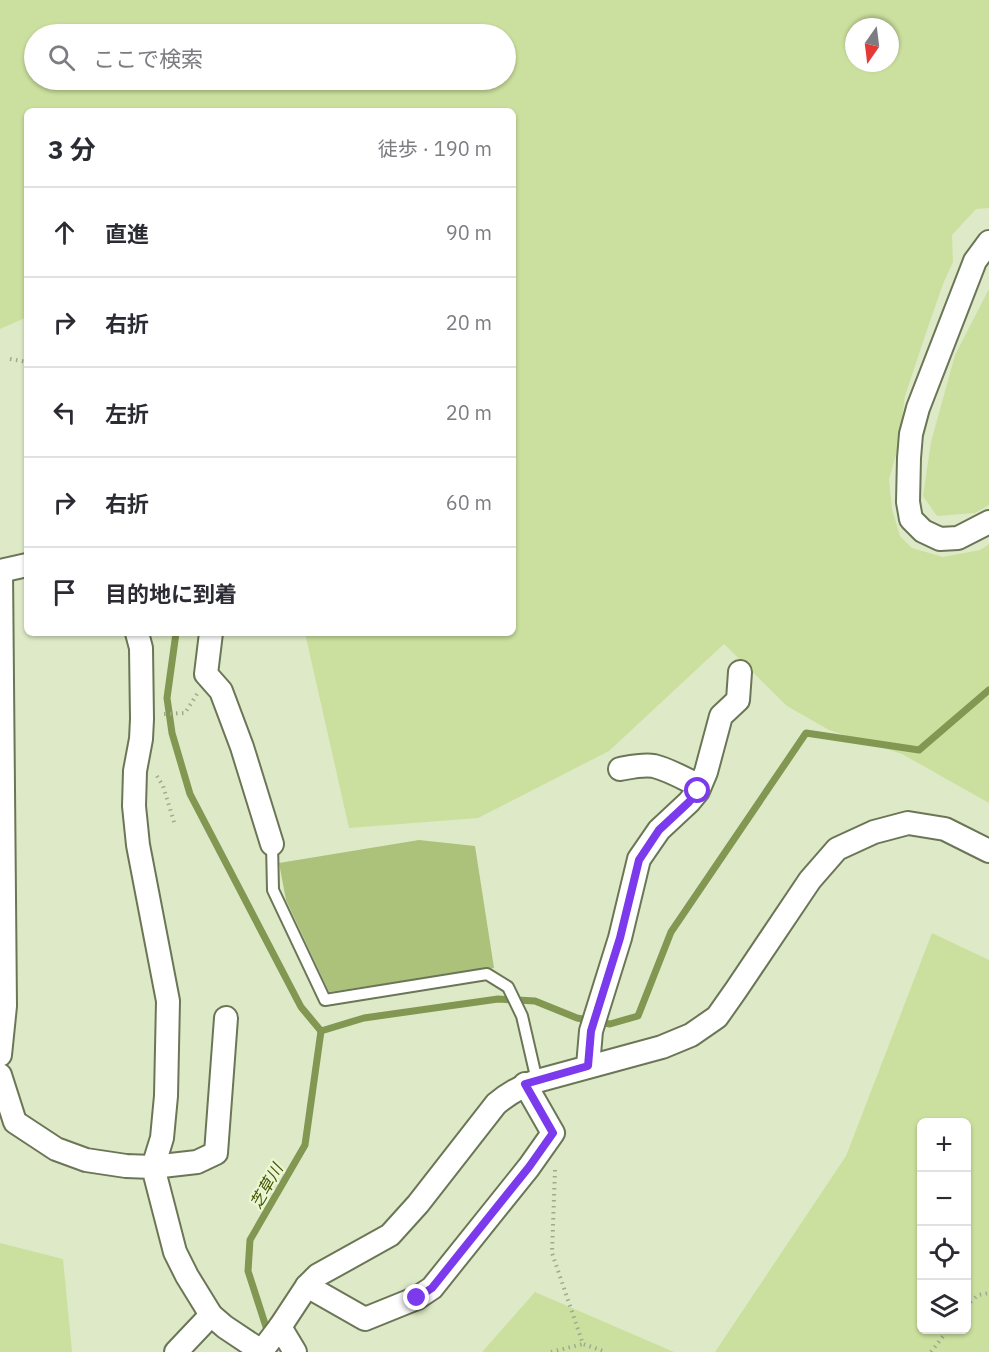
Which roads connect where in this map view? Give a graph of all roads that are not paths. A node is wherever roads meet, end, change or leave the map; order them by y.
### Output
1 (989, 242) edge
2 (989, 522) edge
3 (24, 566) edge
4 (1, 571) edge
5 (138, 636) edge
6 (211, 636) edge
7 (740, 672) dead end
8 (620, 769) dead end
9 (699, 786) junction
10 (272, 844) joint
11 (989, 851) edge
12 (226, 1018) dead end
13 (2, 1025) edge
14 (0, 1055) edge
15 (588, 1066) junction
16 (0, 1075) edge
17 (531, 1083) junction
18 (153, 1167) junction
19 (307, 1286) junction
20 (211, 1314) junction
21 (280, 1327) junction
22 (261, 1351) edge
23 (176, 1352) edge
24 (295, 1352) edge

1 - 2 street
3 - 4 street
4 - 13 street
5 - 18 street
6 - 10 street
7 - 9 street
8 - 9 street
9 - 15 street
10 - 17 lane
11 - 15 street
12 - 18 street
13 - 14 street
15 - 17 street
16 - 18 street
17 - 19 street
17 - 19 street
18 - 20 street
19 - 21 street
20 - 22 street
20 - 23 street
21 - 22 street
21 - 24 street

